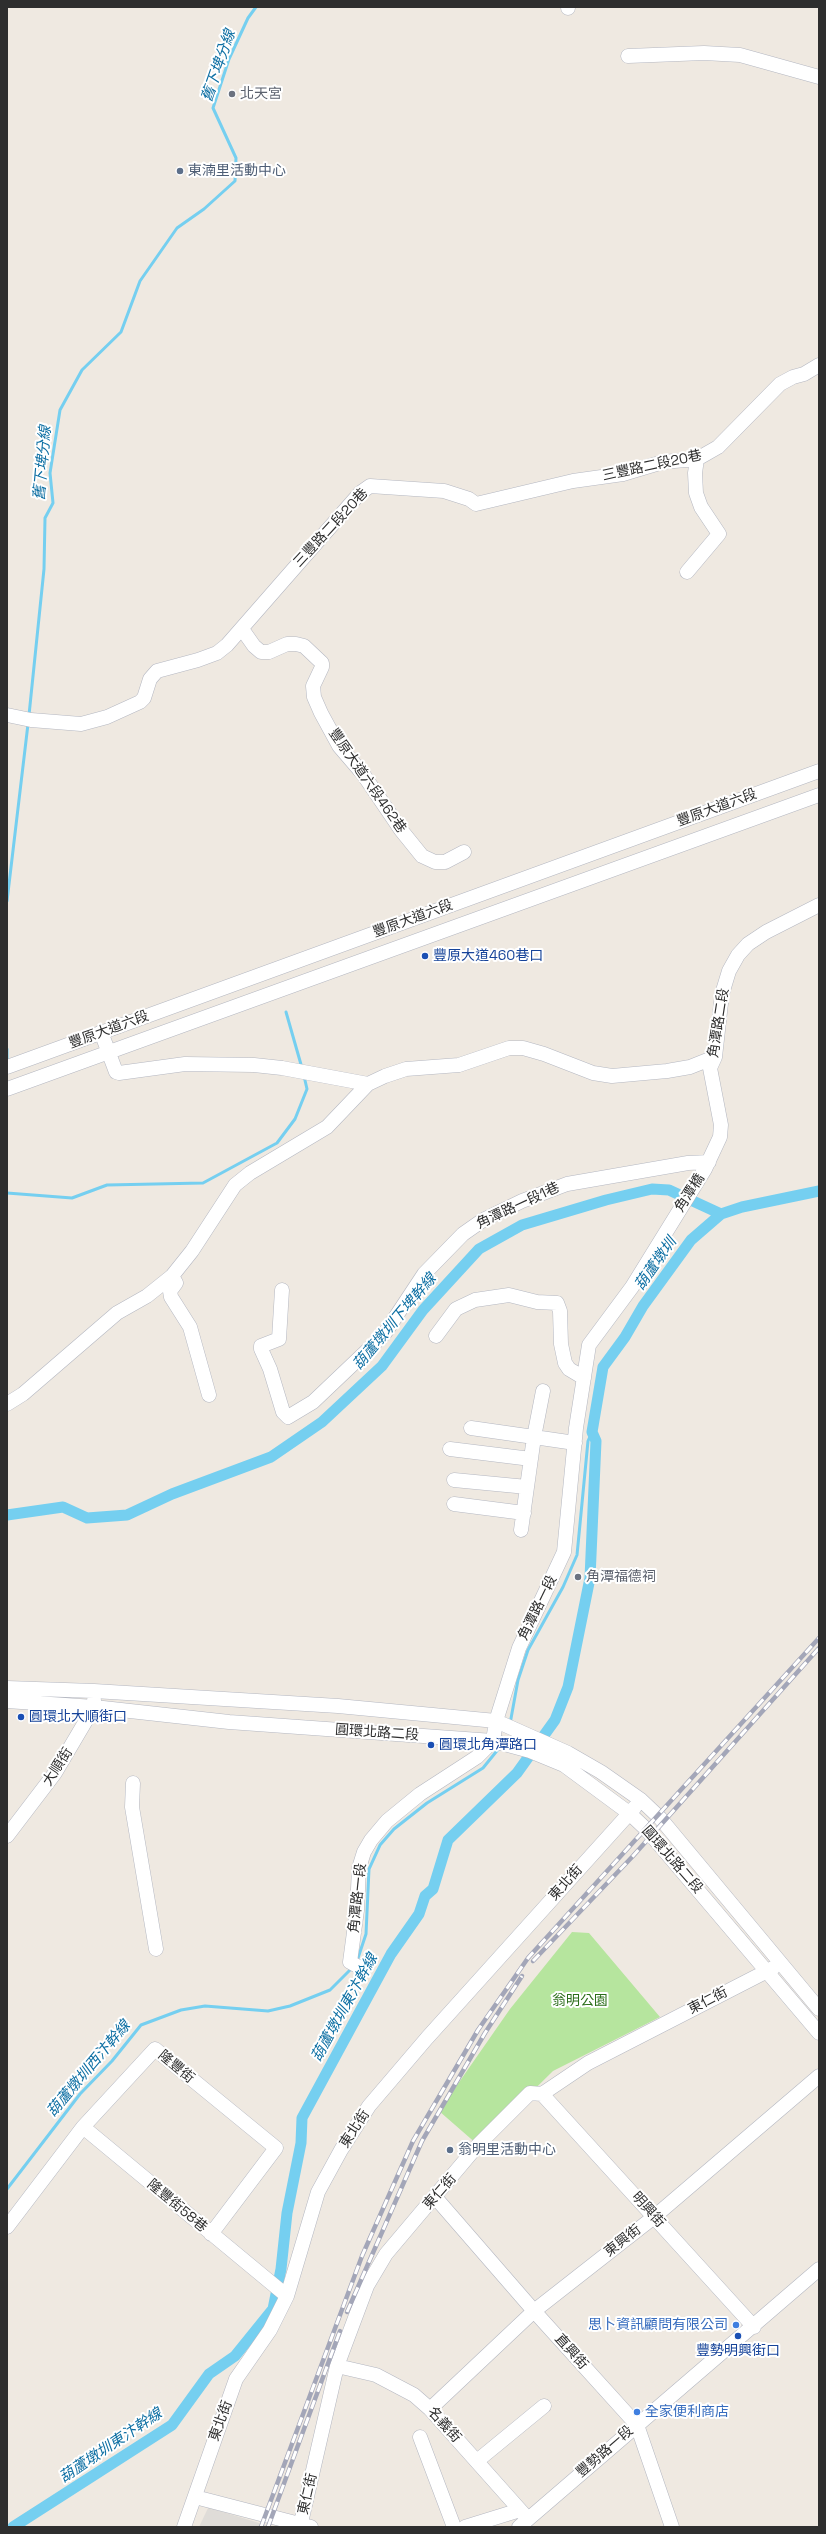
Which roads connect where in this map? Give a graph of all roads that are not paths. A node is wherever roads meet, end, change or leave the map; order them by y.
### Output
1 (628, 56) dead end
2 (819, 77) edge
3 (819, 365) edge
4 (697, 459) junction
5 (687, 572) dead end
6 (242, 630) junction
7 (7, 715) edge
8 (819, 771) edge
9 (819, 794) edge
10 (464, 852) dead end
11 (819, 904) edge
12 (101, 1032) junction
13 (108, 1053) junction
14 (715, 1057) junction
15 (8, 1066) edge
16 (368, 1084) junction
17 (7, 1089) edge
18 (707, 1166) junction
19 (674, 1216) joint
20 (172, 1276) junction
21 (282, 1290) dead end
22 (436, 1336) dead end
23 (584, 1378) junction
24 (543, 1391) dead end
25 (209, 1395) dead end
26 (7, 1404) edge
27 (471, 1428) dead end
28 (534, 1437) junction
29 (574, 1443) junction
30 (450, 1449) dead end
31 (531, 1459) junction
32 (454, 1480) dead end
33 (527, 1487) junction
34 (454, 1504) dead end
35 (524, 1513) junction
36 (522, 1530) dead end
37 (7, 1688) edge
38 (94, 1691) junction
39 (7, 1701) edge
40 (94, 1707) junction
41 (496, 1721) junction
42 (493, 1741) junction
43 (566, 1759) junction
44 (133, 1783) dead end
45 (641, 1800) junction
46 (629, 1813) junction
47 (7, 1836) edge
48 (156, 1949) dead end
49 (355, 1964) dead end
50 (781, 1964) junction
51 (767, 1971) junction
52 (819, 2009) edge
53 (819, 2033) edge
54 (819, 2076) edge
55 (542, 2094) junction
56 (83, 2127) junction
57 (435, 2198) junction
58 (654, 2217) junction
59 (7, 2227) edge
60 (211, 2234) junction
61 (819, 2269) edge
62 (280, 2291) junction
63 (534, 2311) junction
64 (754, 2327) junction
65 (337, 2366) junction
66 (544, 2406) dead end
67 (430, 2409) junction
68 (637, 2425) junction
69 (420, 2437) dead end
70 (477, 2461) junction
71 (195, 2496) junction
72 (522, 2519) edge
73 (304, 2526) edge
74 (184, 2527) edge
75 (454, 2527) edge
76 (465, 2527) edge
77 (672, 2527) edge

1 - 2 street
3 - 4 street, 三豐路二段20巷
4 - 5 street
4 - 6 street, 三豐路二段20巷
6 - 7 street, 三豐路二段20巷
6 - 10 street, 豐原大道六段462巷
8 - 12 street, 豐原大道六段
9 - 13 street, 豐原大道六段
11 - 14 street, 角潭路二段
12 - 13 street
12 - 15 street, 豐原大道六段
13 - 16 street
13 - 17 street, 豐原大道六段
14 - 16 street
14 - 18 street, 角潭路二段
16 - 20 street
18 - 19 street, 角潭橋
18 - 21 street, 角潭路一段1巷
19 - 23 street, 角潭路一段
20 - 25 street
20 - 26 street
22 - 23 street
23 - 29 street, 角潭路一段
24 - 28 street
27 - 28 street
28 - 29 street
28 - 31 street
29 - 41 street, 角潭路一段
30 - 31 street
31 - 33 street
32 - 33 street
33 - 35 street
34 - 35 street
35 - 36 street
37 - 38 street, 圓環北路二段
38 - 40 street
38 - 41 street, 圓環北路二段
39 - 40 street, 圓環北路二段
40 - 42 street, 圓環北路二段
40 - 47 street, 大順街
41 - 42 street, 角潭路一段
41 - 43 street, 圓環北路二段
42 - 43 street, 圓環北路二段
42 - 49 street, 角潭路一段
43 - 45 street, 圓環北路二段
43 - 46 street, 圓環北路二段
44 - 48 street
45 - 46 street, 東北街
45 - 50 street, 圓環北路二段
46 - 51 street, 圓環北路二段
46 - 62 street, 東北街
50 - 51 street, 東仁街
50 - 52 street, 圓環北路二段
51 - 53 street, 圓環北路二段
51 - 55 street, 東仁街
54 - 58 street, 東興街
55 - 57 street, 東仁街
55 - 58 street, 明興街
56 - 59 street, 隆豐街
56 - 60 street, 隆豐街58巷
56 - 60 street, 隆豐街
57 - 63 street, 直興街
57 - 65 street, 東仁街
58 - 63 street, 東興街
58 - 64 street, 明興街
60 - 62 street, 隆豐街58巷
61 - 64 street, 豐勢路一段
62 - 71 street, 東北街
63 - 67 street, 東興街
63 - 68 street, 直興街
64 - 68 street, 豐勢路一段
65 - 67 street, 名義街
65 - 73 street, 東仁街
66 - 70 street
67 - 70 street, 名義街
68 - 72 street, 豐勢路一段
68 - 77 street, 直興街
69 - 75 street
70 - 72 street, 名義街
71 - 73 street
71 - 74 street, 東北街
72 - 76 street

